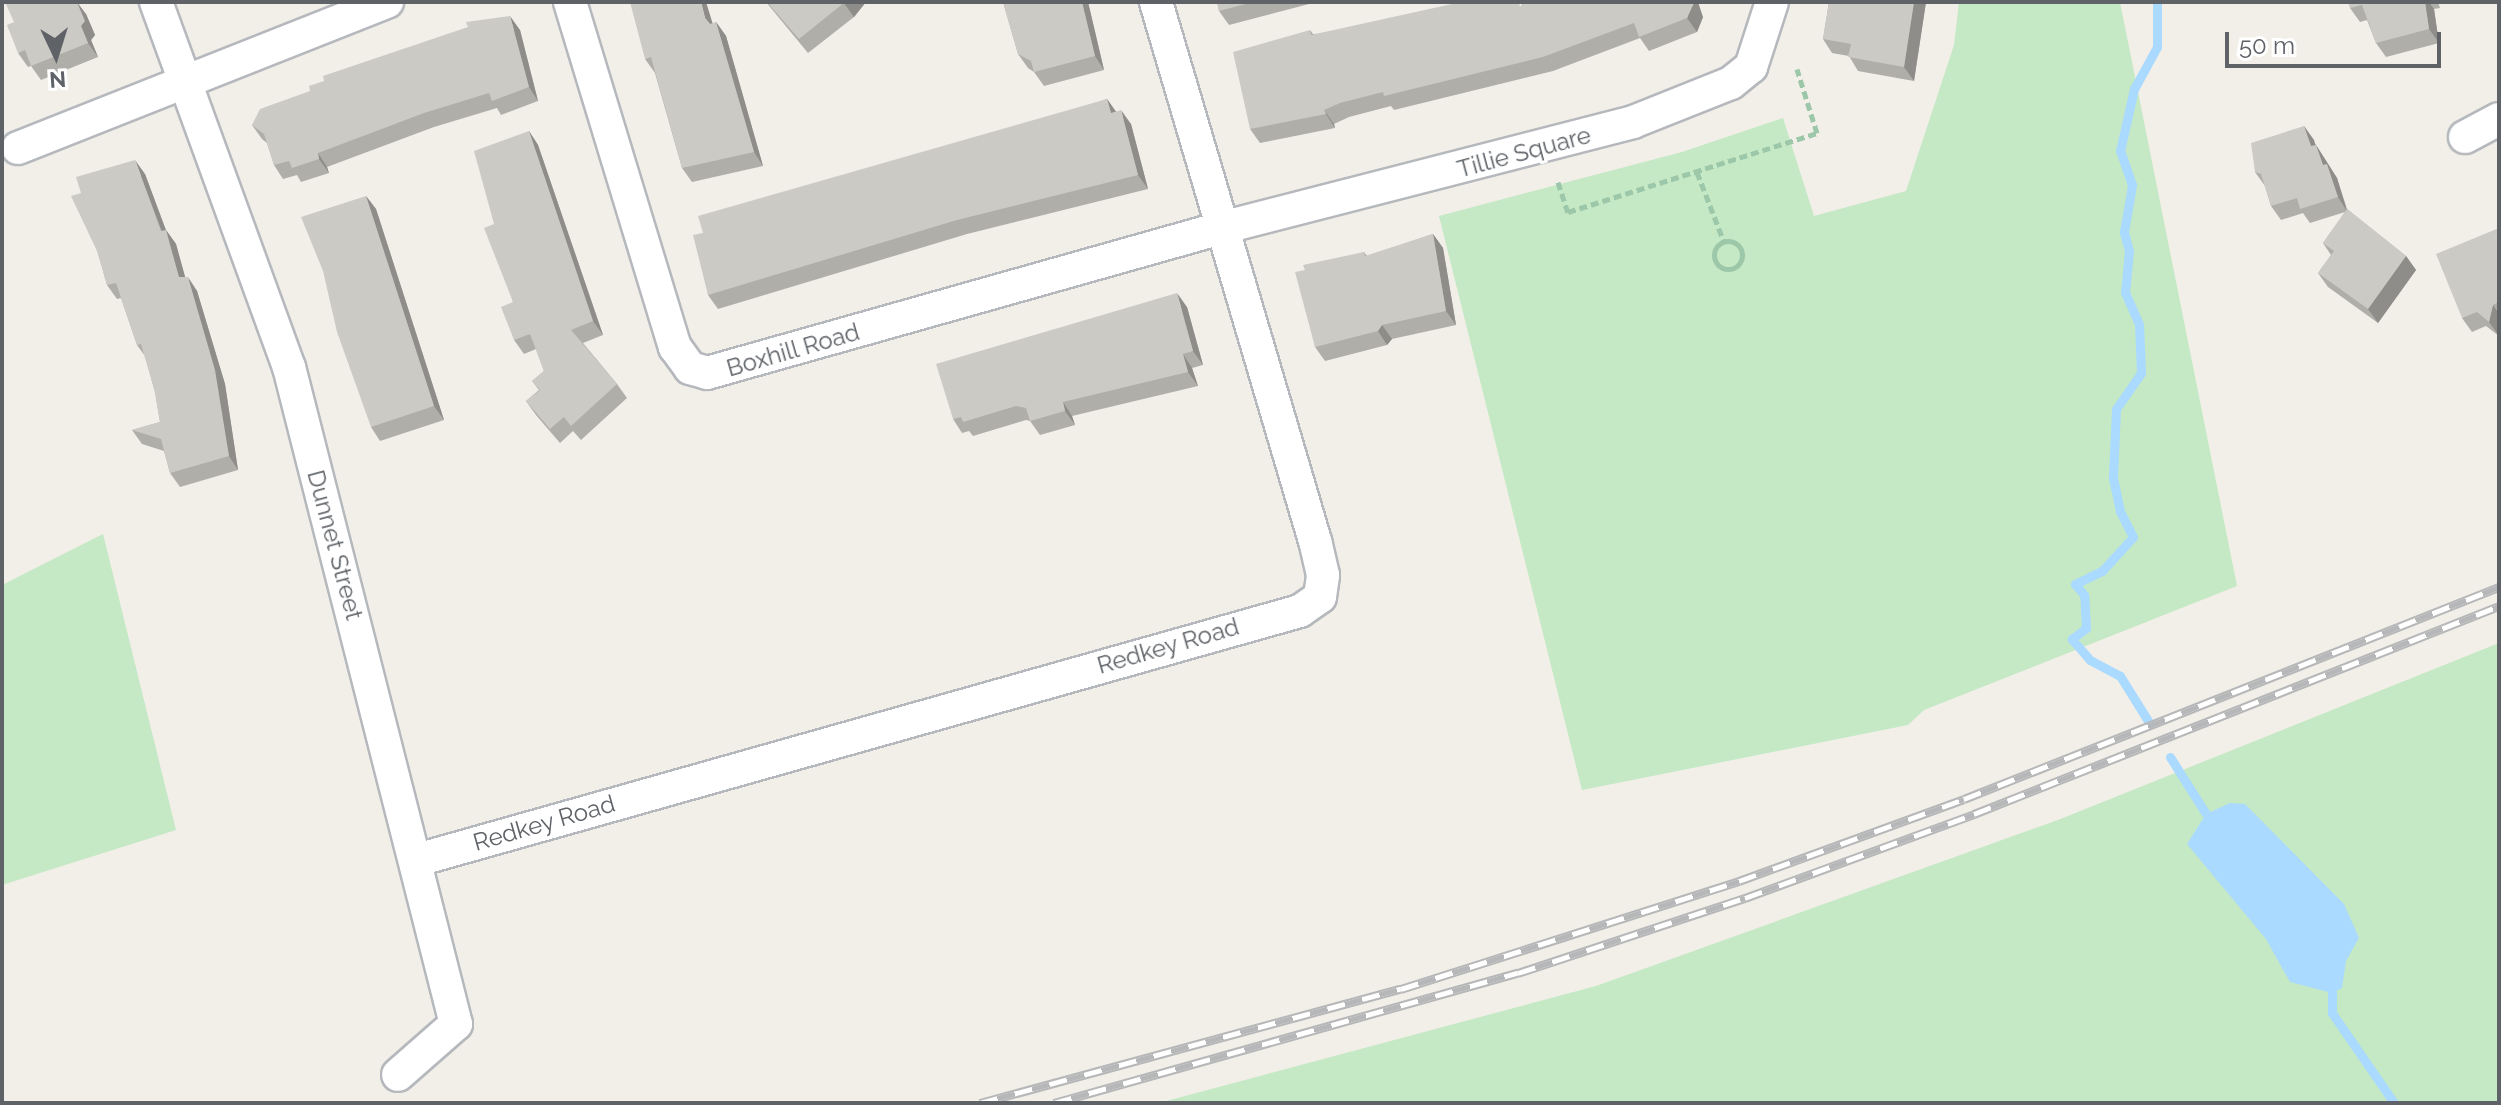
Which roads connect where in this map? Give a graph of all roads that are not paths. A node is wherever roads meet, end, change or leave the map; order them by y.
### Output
1 (156, 2) edge
2 (387, 2) edge
3 (570, 2) edge
4 (1156, 2) edge
5 (1772, 2) edge
6 (184, 81) junction
7 (2499, 119) edge
8 (2465, 137) dead end
9 (18, 148) dead end
10 (1221, 228) junction
11 (417, 860) junction
12 (398, 1075) dead end

1 - 6 street, Dunnet Street
2 - 6 street
3 - 10 street, Boxhill Road
4 - 10 street, Redkey Road
5 - 10 street, Tillie Square
6 - 9 street
6 - 11 street, Dunnet Street
7 - 8 street
10 - 11 street, Redkey Road
11 - 12 street, Dunnet Street

